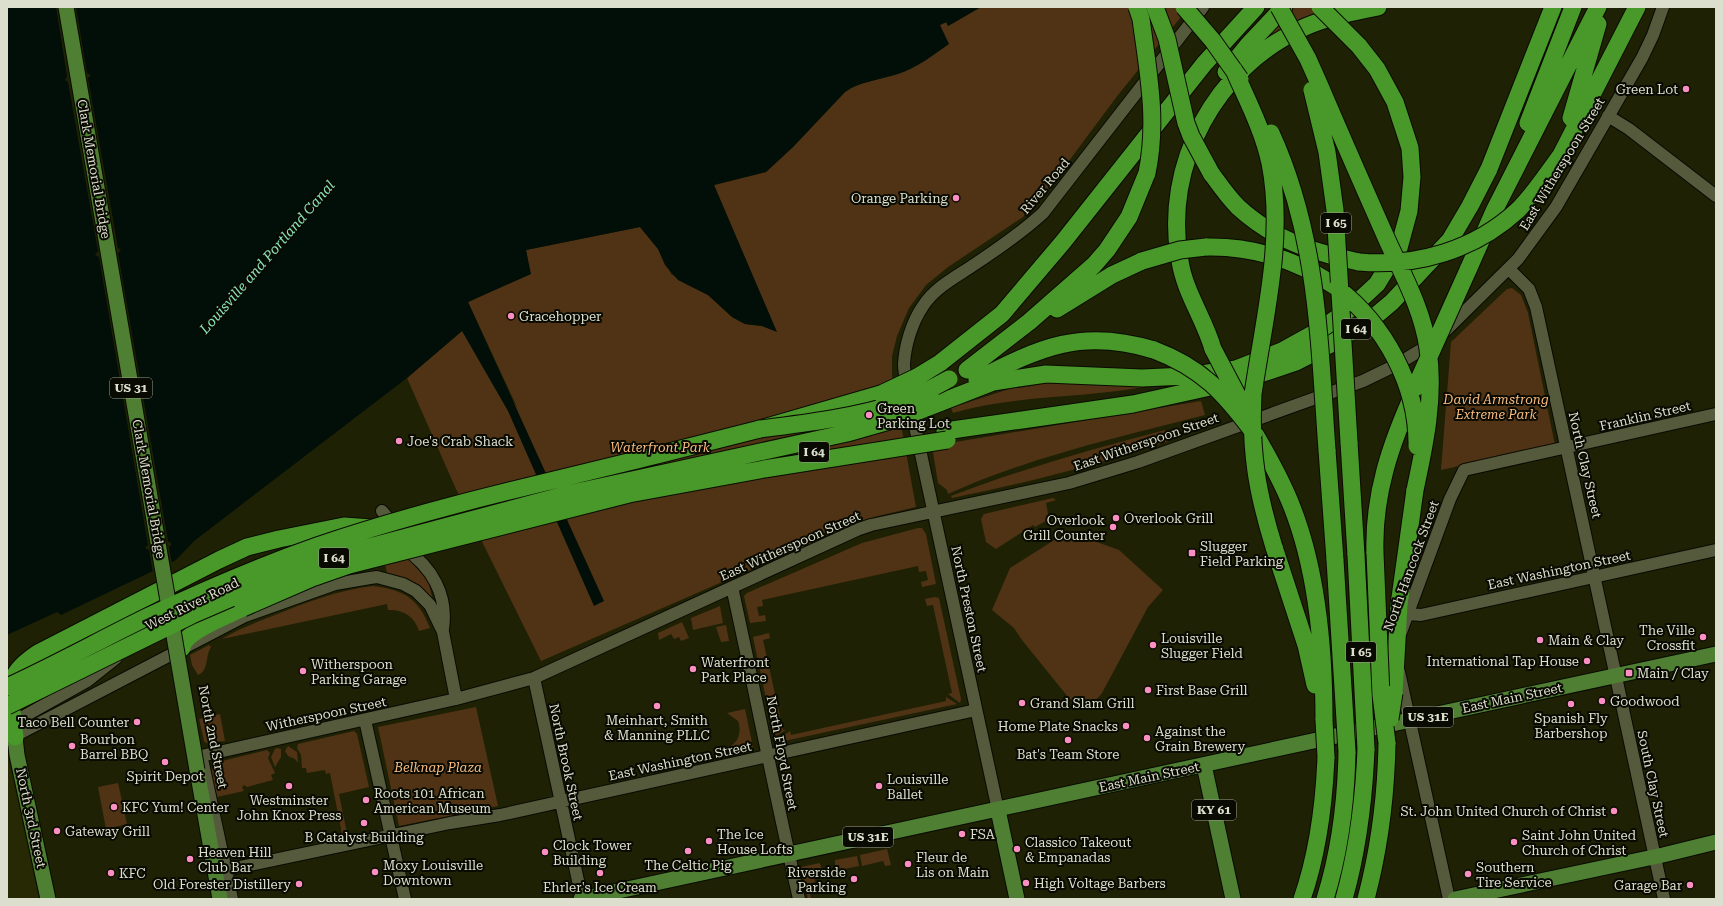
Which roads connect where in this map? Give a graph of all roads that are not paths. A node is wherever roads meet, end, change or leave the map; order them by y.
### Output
1 (66, 7) edge
2 (1138, 7) edge
3 (1155, 7) edge
4 (1184, 7) edge
5 (1203, 7) edge
6 (1256, 7) edge
7 (1320, 7) edge
8 (1378, 7) edge
9 (1553, 7) edge
10 (1573, 7) edge
11 (1598, 7) edge
12 (1604, 7) edge
13 (1637, 7) edge
14 (1663, 7) edge
15 (1282, 9) edge
16 (1234, 70) junction
17 (1608, 116) junction
18 (1546, 177) junction
19 (1716, 196) edge
20 (1495, 209) junction
21 (1509, 269) junction
22 (1210, 343) junction
23 (967, 370) junction
24 (939, 403) junction
25 (913, 414) joint
26 (1716, 414) edge
27 (760, 429) junction
28 (1255, 434) junction
29 (946, 435) junction
30 (1566, 448) junction
31 (682, 470) junction
32 (1464, 470) joint
33 (1416, 490) junction
34 (934, 512) junction
35 (381, 528) junction
36 (384, 546) junction
37 (1716, 550) edge
38 (1595, 576) junction
39 (377, 578) junction
40 (732, 587) junction
41 (1408, 614) junction
42 (176, 626) junction
43 (443, 632) junction
44 (182, 648) junction
45 (1716, 654) edge
46 (1616, 676) junction
47 (534, 678) junction
48 (7, 687) edge
49 (456, 700) junction
50 (976, 710) junction
51 (9, 716) edge
52 (364, 720) junction
53 (1324, 720) junction
54 (1411, 720) junction
55 (11, 738) edge
56 (1387, 744) junction
57 (201, 756) junction
58 (767, 756) junction
59 (1204, 765) junction
60 (561, 801) junction
61 (998, 810) junction
62 (390, 836) junction
63 (1716, 842) edge
64 (788, 854) junction
65 (1655, 857) junction
66 (220, 867) junction
67 (48, 899) edge
68 (211, 899) edge
69 (220, 899) edge
70 (232, 899) edge
71 (404, 899) edge
72 (582, 899) edge
73 (799, 899) edge
74 (1017, 899) edge
75 (1233, 899) edge
76 (1302, 899) edge
77 (1325, 899) edge
78 (1344, 899) edge
79 (1366, 899) edge
80 (1449, 899) edge
81 (1455, 899) edge
82 (1664, 899) edge

1 - 66 main road, Clark Memorial Bridge / US 31, bridge
2 - 23 highway, bridge
3 - 18 highway, bridge
4 - 16 highway, I 65, bridge
5 - 25 street, River Road
6 - 27 highway, I 64, bridge
7 - 24 highway, bridge
8 - 22 highway
9 - 29 highway, I 64
10 - 20 highway
11 - 20 highway
12 - 18 highway
13 - 18 highway
14 - 17 street, East Witherspoon Street
15 - 22 highway
15 - 33 highway, bridge
15 - 78 highway, I 65, bridge
16 - 53 highway, bridge
16 - 77 highway, I 65, bridge
17 - 19 street
17 - 21 street, East Witherspoon Street
20 - 56 highway, bridge
21 - 30 street, North Clay Street
21 - 34 street, East Witherspoon Street
22 - 28 highway, bridge
23 - 27 highway, bridge
23 - 33 highway, bridge
24 - 28 highway, bridge
24 - 31 highway, bridge
25 - 34 street, North Preston Street
26 - 30 street, Franklin Street
27 - 35 highway, I 64, bridge
28 - 53 highway
29 - 31 highway, I 64, bridge
29 - 44 highway, bridge
30 - 32 street, Franklin Street
30 - 38 street, North Clay Street
31 - 51 highway, I 64, bridge
32 - 41 street, North Hancock Street
33 - 56 highway, bridge
34 - 40 street, East Witherspoon Street
34 - 50 street, North Preston Street
35 - 36 street
35 - 48 highway, I 64, bridge
35 - 51 highway, bridge
36 - 39 street
36 - 42 street, West River Road
36 - 43 street, West River Road
37 - 38 street, East Washington Street
38 - 41 street, East Washington Street
38 - 46 street, North Clay Street
39 - 43 street
39 - 44 street
40 - 47 street, East Witherspoon Street
40 - 58 street, North Floyd Street
41 - 54 street, North Hancock Street
42 - 44 street, North 2nd Street
42 - 51 street, West River Road
43 - 49 street
44 - 55 street
44 - 57 street, North 2nd Street
45 - 46 main road, East Main Street / US 31E
46 - 54 main road, East Main Street / US 31E
46 - 65 street, South Clay Street
47 - 49 street, East Witherspoon Street
47 - 60 street, North Brook Street
49 - 52 street, Witherspoon Street
50 - 58 street, East Washington Street
50 - 61 street, North Preston Street
51 - 55 highway
52 - 57 street, Witherspoon Street
52 - 62 street
53 - 76 highway, bridge
54 - 59 main road, East Main Street / US 31E
54 - 80 street, North Hancock Street
55 - 67 main road, North 3rd Street
56 - 79 highway
57 - 66 street, North 2nd Street
58 - 60 street, East Washington Street
58 - 64 street, North Floyd Street
59 - 61 main road, East Main Street / US 31E
59 - 75 main road, KY 61
60 - 62 street, East Washington Street
60 - 72 street, North Brook Street
61 - 64 main road, East Main Street / US 31E
61 - 74 main road
62 - 66 street, East Washington Street
62 - 71 street
63 - 65 main road
64 - 72 main road, East Main Street / US 31E
64 - 73 street, North Floyd Street
65 - 81 main road
65 - 82 street, South Clay Street
66 - 68 main road
66 - 69 main road, Clark Memorial Bridge / US 31
66 - 70 street, North 2nd Street

